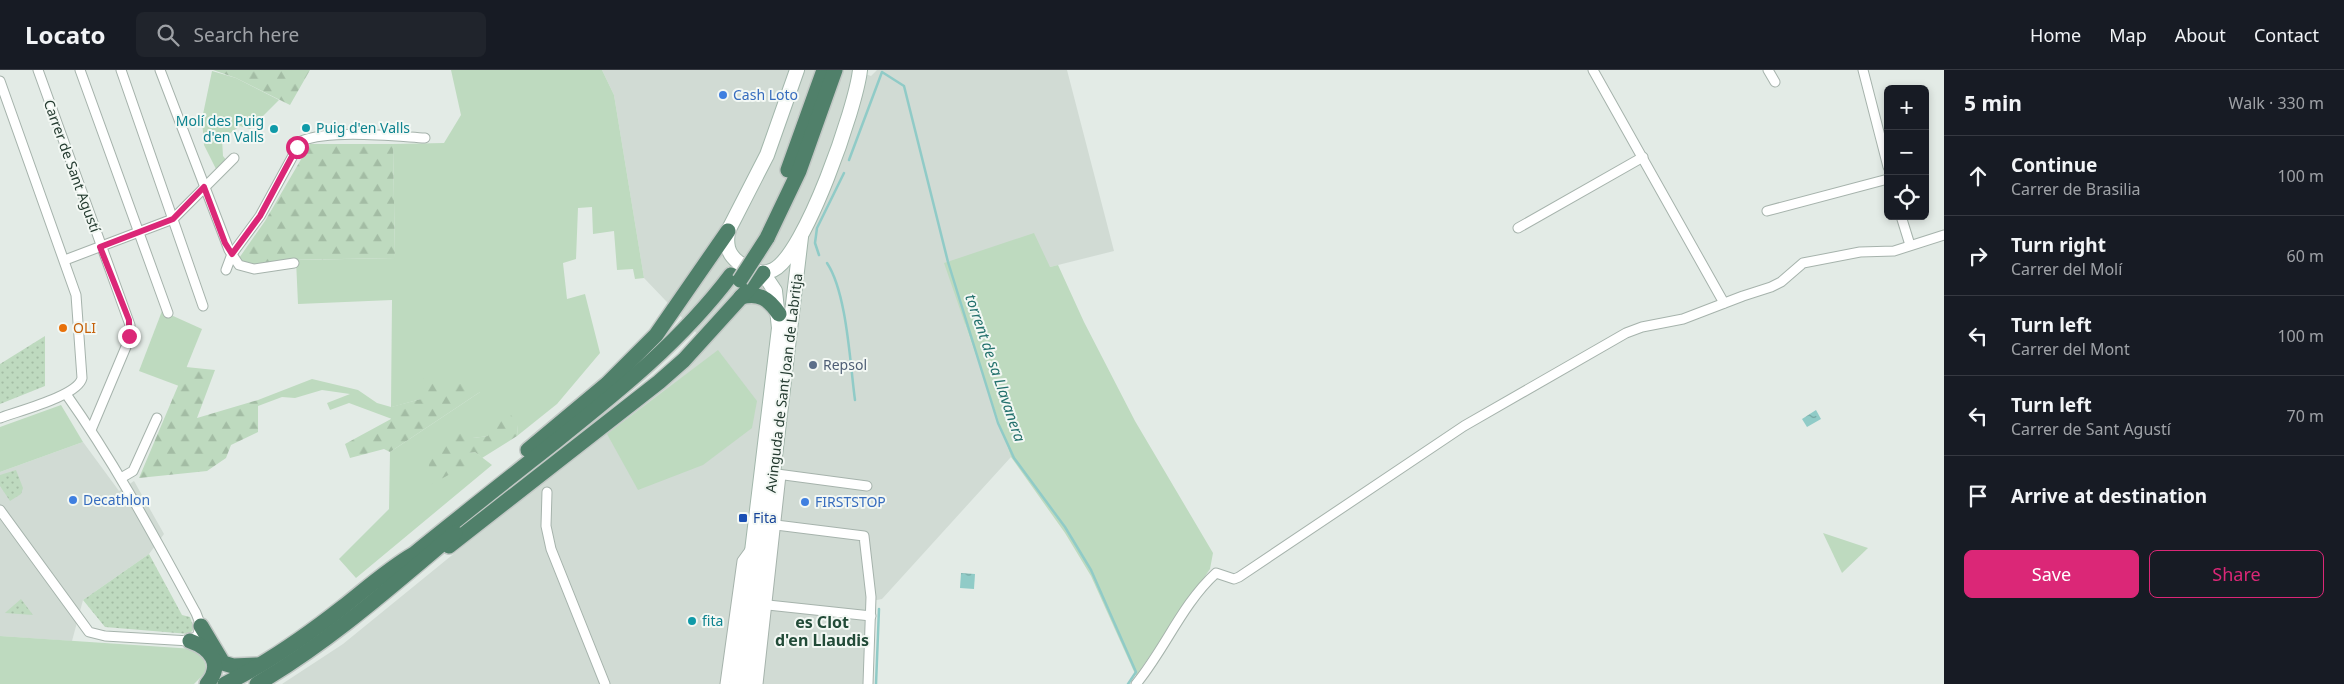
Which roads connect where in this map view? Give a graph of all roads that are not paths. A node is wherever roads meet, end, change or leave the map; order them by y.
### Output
1 (38, 70) edge
2 (80, 70) edge
3 (121, 70) edge
4 (160, 70) edge
5 (797, 70) edge
6 (824, 70) edge
7 (835, 70) edge
8 (860, 70) edge
9 (1593, 70) edge
10 (1768, 70) edge
11 (1863, 70) edge
12 (0, 81) edge
13 (1775, 82) dead end
14 (425, 138) dead end
15 (1884, 151) edge
16 (1643, 157) junction
17 (234, 158) dead end
18 (1884, 180) edge
19 (204, 187) junction
20 (1768, 211) dead end
21 (173, 219) junction
22 (1902, 220) edge
23 (1518, 228) dead end
24 (728, 231) junction
25 (802, 231) junction
26 (138, 233) junction
27 (763, 235) junction
28 (1944, 235) edge
29 (1910, 245) junction
30 (100, 247) junction
31 (232, 254) junction
32 (65, 260) junction
33 (294, 263) dead end
34 (226, 270) dead end
35 (763, 273) junction
36 (736, 278) junction
37 (741, 296) junction
38 (1724, 303) junction
39 (203, 306) dead end
40 (168, 313) dead end
41 (779, 314) junction
42 (66, 394) junction
43 (0, 418) edge
44 (156, 418) dead end
45 (92, 430) junction
46 (777, 474) junction
47 (121, 478) junction
48 (867, 486) dead end
49 (547, 492) dead end
50 (0, 510) edge
51 (776, 525) junction
52 (754, 546) junction
53 (398, 563) junction
54 (416, 567) junction
55 (768, 605) junction
56 (871, 616) junction
57 (201, 626) junction
58 (190, 641) junction
59 (262, 677) edge
60 (206, 684) edge
61 (225, 684) edge
62 (606, 684) edge
63 (725, 684) edge
64 (736, 684) edge
65 (748, 684) edge
66 (758, 684) edge
67 (868, 684) edge
68 (1136, 684) edge

1 - 30 street, Carrer de Sant Agustí
2 - 26 street
3 - 21 street
4 - 19 street
5 - 24 main road
6 - 27 highway
7 - 27 highway
8 - 25 main road
9 - 16 street
10 - 13 street
11 - 15 street
12 - 32 street
14 - 31 street
16 - 23 street
16 - 38 street
17 - 19 street
18 - 20 street
19 - 21 street
19 - 31 street
21 - 26 street
21 - 39 street
22 - 29 street
24 - 35 main road
24 - 53 highway
25 - 35 main road
25 - 46 main road, Avinguda de Sant Joan de Labritja
26 - 30 street
26 - 40 street
27 - 36 highway
28 - 29 street
29 - 38 street
30 - 32 street
30 - 45 street, Carrer de Sant Agustí
31 - 33 street
31 - 34 street
32 - 42 street
35 - 37 highway
35 - 41 main road, Avinguda de Sant Joan de Labritja
36 - 53 highway
36 - 54 highway
37 - 41 highway
37 - 54 highway
38 - 68 street
41 - 52 main road, Avinguda de Sant Joan de Labritja
42 - 43 street
42 - 45 street
44 - 47 street
45 - 47 street
46 - 48 street
46 - 51 street, Avinguda de Sant Joan de Labritja
46 - 65 main road, Avinguda de Sant Joan de Labritja
47 - 57 street
49 - 62 street
50 - 58 street
51 - 55 street, Avinguda de Sant Joan de Labritja
51 - 56 street
52 - 63 street, Avinguda de Sant Joan de Labritja
52 - 64 main road, Avinguda de Sant Joan de Labritja
53 - 59 highway
54 - 59 highway
55 - 56 street
55 - 66 street, Avinguda de Sant Joan de Labritja
56 - 67 street
57 - 58 street
57 - 59 highway
58 - 60 highway
59 - 61 highway

